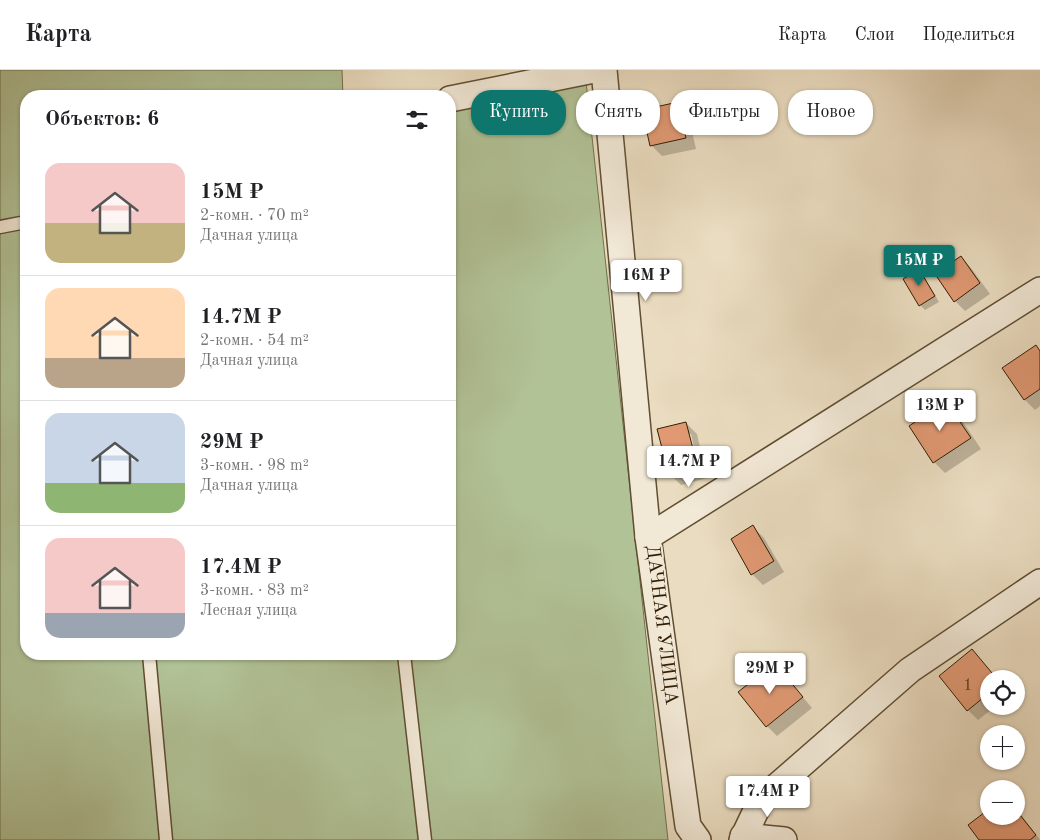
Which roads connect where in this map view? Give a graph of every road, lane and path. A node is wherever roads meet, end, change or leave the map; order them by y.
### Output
1 (595, 70) edge
2 (456, 98) edge
3 (20, 223) edge
4 (0, 227) edge
5 (1040, 290) edge
6 (648, 537) junction
7 (1040, 582) edge
8 (150, 660) edge
9 (405, 660) edge
10 (742, 838) edge
11 (166, 840) edge
12 (425, 840) edge
13 (698, 840) edge
14 (784, 840) edge

1 - 2 street
1 - 6 street
3 - 4 lane
5 - 6 street, ДАЧНАЯ УЛИЦА
6 - 13 street, ДАЧНАЯ УЛИЦА
7 - 10 street
8 - 11 lane
9 - 12 lane
10 - 14 street

